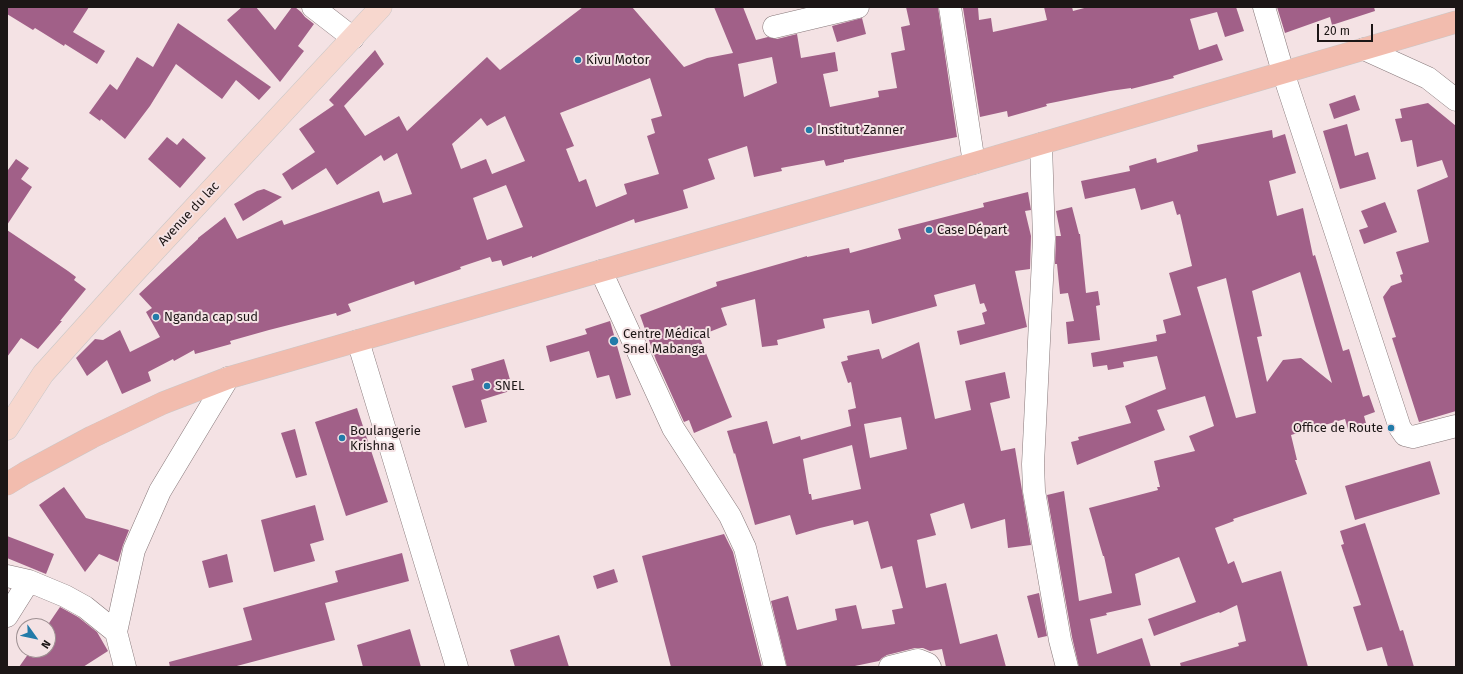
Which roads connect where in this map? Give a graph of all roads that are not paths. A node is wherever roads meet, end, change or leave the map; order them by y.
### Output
1 (313, 7) edge
2 (381, 7) edge
3 (858, 7) edge
4 (950, 7) edge
5 (1264, 7) edge
6 (1456, 22) edge
7 (774, 27) dead end
8 (353, 38) junction
9 (1364, 49) junction
10 (1283, 72) junction
11 (1456, 100) edge
12 (1041, 144) junction
13 (974, 163) junction
14 (601, 271) junction
15 (358, 341) junction
16 (228, 378) junction
17 (1456, 426) edge
18 (7, 429) edge
19 (7, 484) edge
20 (7, 576) edge
21 (29, 581) junction
22 (7, 616) edge
23 (116, 632) junction
24 (125, 667) edge
25 (457, 667) edge
26 (775, 667) edge
27 (890, 667) edge
28 (930, 667) edge
29 (1066, 667) edge

1 - 8 street
2 - 8 main road, Avenue du lac
3 - 7 street
4 - 13 street
5 - 10 street
6 - 9 highway
8 - 18 main road, Avenue du lac
9 - 10 highway
9 - 11 street
10 - 12 highway
10 - 17 street
12 - 13 highway
12 - 29 street
13 - 14 highway
14 - 15 highway
14 - 26 street
15 - 16 highway
15 - 25 street
16 - 19 highway
16 - 23 street
20 - 21 street
21 - 22 street
21 - 23 street
23 - 24 street
27 - 28 street

